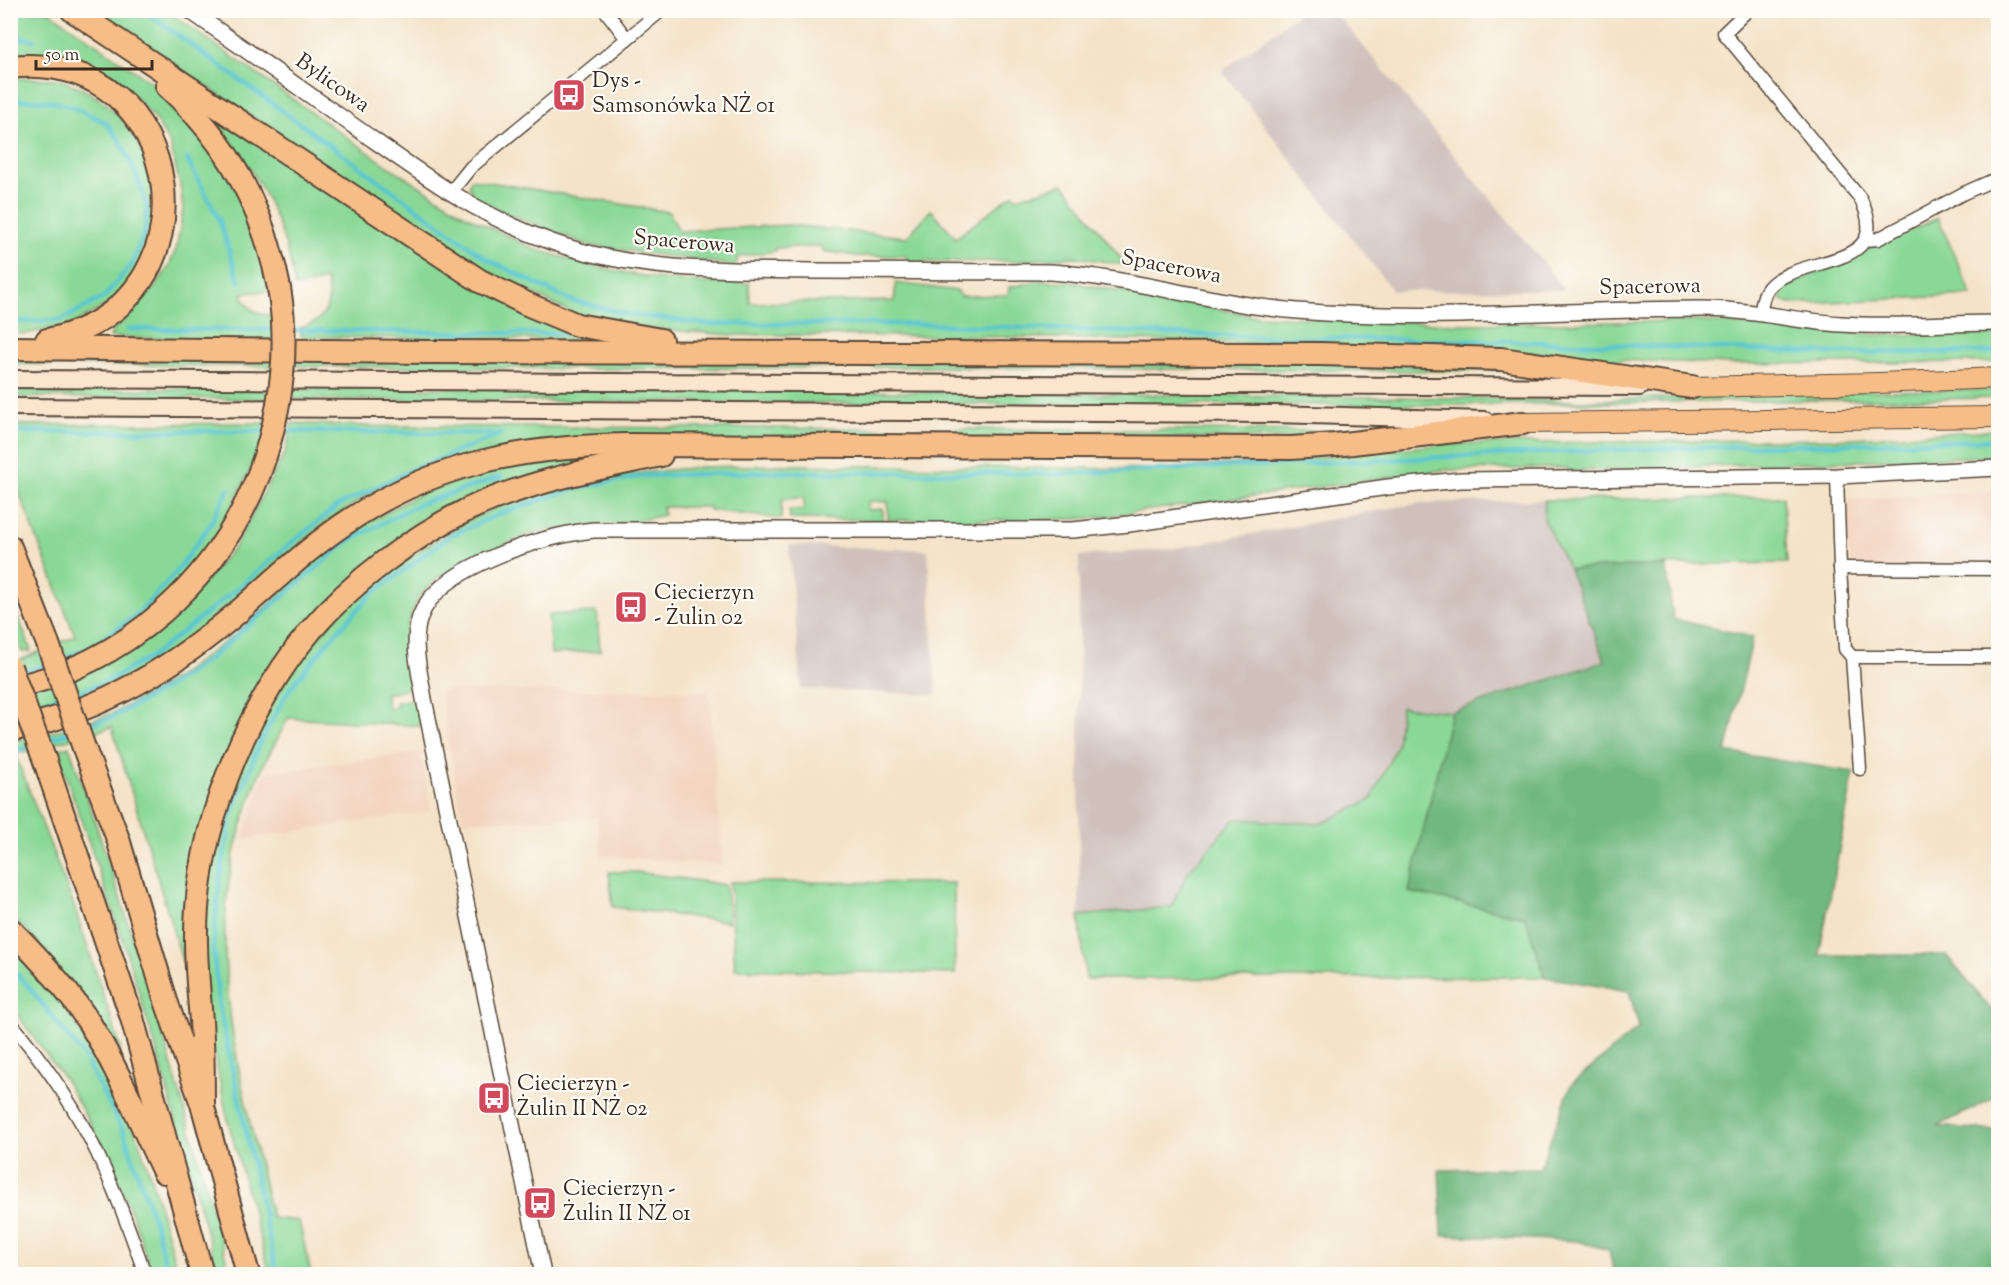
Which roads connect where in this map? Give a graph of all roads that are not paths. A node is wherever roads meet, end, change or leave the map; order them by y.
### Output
1 (189, 10) edge
2 (604, 10) edge
3 (662, 10) edge
4 (1748, 10) edge
5 (81, 16) edge
6 (627, 39) junction
7 (10, 67) edge
8 (1998, 178) edge
9 (450, 193) junction
10 (1865, 240) junction
11 (1761, 312) junction
12 (1998, 323) edge
13 (10, 348) edge
14 (743, 352) junction
15 (1998, 378) edge
16 (10, 379) edge
17 (1692, 387) junction
18 (10, 407) edge
19 (1998, 417) edge
20 (1523, 423) junction
21 (705, 446) junction
22 (1998, 468) edge
23 (1837, 476) junction
24 (10, 547) edge
25 (1840, 568) junction
26 (1998, 569) edge
27 (1852, 657) junction
28 (1998, 657) edge
29 (10, 667) edge
30 (10, 688) edge
31 (10, 730) edge
32 (1860, 769) dead end
33 (10, 929) edge
34 (10, 1022) edge
35 (203, 1107) junction
36 (191, 1228) junction
37 (145, 1275) edge
38 (202, 1275) edge
39 (248, 1275) edge
40 (543, 1275) edge

1 - 9 street, Bylicowa
2 - 6 street
3 - 6 street
4 - 10 street
5 - 14 highway
5 - 30 highway, bridge
6 - 9 street
7 - 13 highway
8 - 10 street
9 - 11 street, Spacerowa
10 - 11 street
11 - 12 street, Spacerowa
13 - 14 highway
14 - 17 highway
15 - 17 highway
16 - 17 main road
18 - 20 main road
19 - 20 highway
20 - 21 highway
21 - 31 highway
21 - 35 highway
22 - 23 street
23 - 25 street
23 - 40 street
24 - 35 highway, bridge
25 - 26 street
25 - 27 street
27 - 28 street
27 - 32 street
29 - 36 highway, bridge
33 - 36 highway
34 - 37 street
35 - 39 highway
36 - 38 highway

